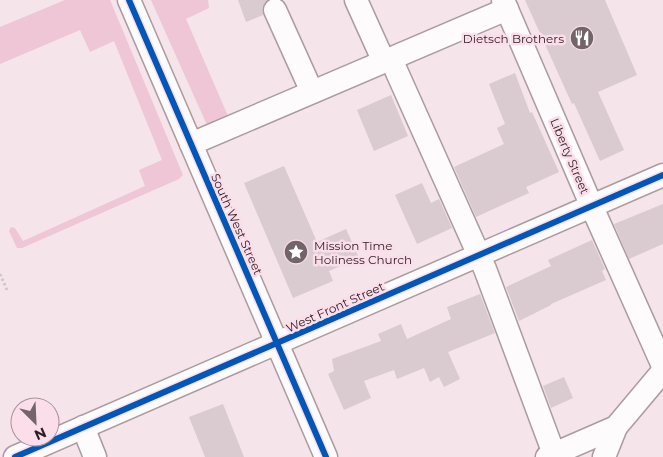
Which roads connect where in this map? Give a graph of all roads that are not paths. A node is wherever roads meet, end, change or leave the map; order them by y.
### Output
1 (129, 0) edge
2 (356, 0) edge
3 (505, 4) edge
4 (275, 10) dead end
5 (387, 60) junction
6 (312, 92) junction
7 (191, 144) junction
8 (663, 175) edge
9 (592, 207) junction
10 (479, 255) junction
11 (278, 344) junction
12 (663, 366) edge
13 (663, 371) edge
14 (616, 426) junction
15 (83, 427) junction
16 (550, 455) edge
17 (15, 457) edge
18 (95, 457) edge
19 (326, 457) edge
20 (604, 457) edge

1 - 7 street, South West Street
2 - 5 street
3 - 5 street
3 - 9 street, Liberty Street
4 - 6 street
5 - 6 street
5 - 10 street
6 - 7 street
7 - 11 street, South West Street
8 - 9 street, West Front Street
9 - 10 street, West Front Street
9 - 12 street, Liberty Street
10 - 11 street, West Front Street
10 - 16 street
11 - 15 street, West Front Street
11 - 19 street, South West Street
13 - 14 street
14 - 16 street
14 - 20 street
15 - 17 street, West Front Street
15 - 18 street

